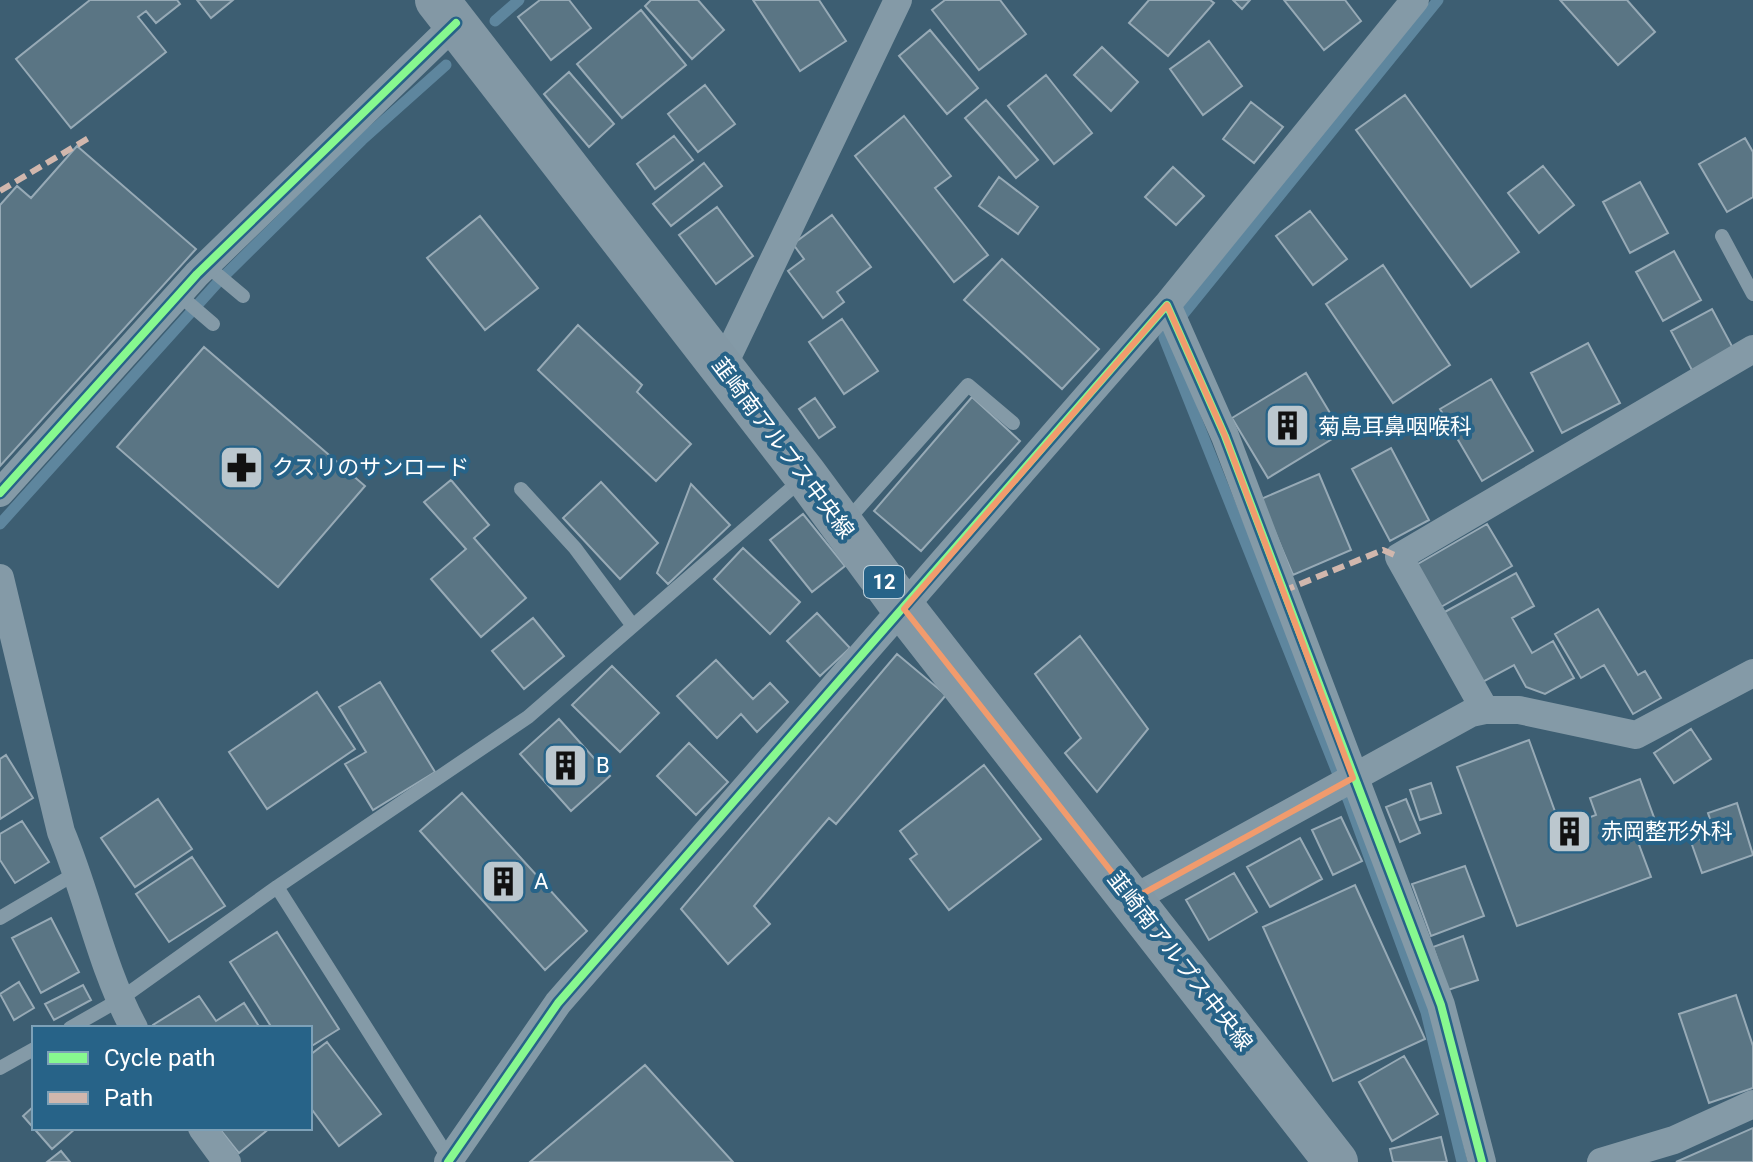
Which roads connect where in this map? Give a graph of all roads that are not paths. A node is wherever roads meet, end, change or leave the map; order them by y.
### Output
1 (898, 0) edge
2 (1415, 0) edge
3 (446, 12) edge
4 (1722, 236) dead end
5 (206, 265) junction
6 (178, 294) junction
7 (1753, 294) edge
8 (243, 296) dead end
9 (1173, 316) junction
10 (213, 324) dead end
11 (1753, 349) edge
12 (722, 368) junction
13 (1013, 423) dead end
14 (806, 476) junction
15 (521, 489) dead end
16 (0, 493) edge
17 (842, 526) junction
18 (0, 578) edge
19 (904, 609) junction
20 (633, 626) junction
21 (1753, 673) edge
22 (1485, 710) junction
23 (1343, 783) junction
24 (78, 872) junction
25 (277, 887) junction
26 (1133, 899) junction
27 (0, 918) edge
28 (119, 1000) junction
29 (74, 1026) edge
30 (133, 1026) edge
31 (32, 1050) edge
32 (0, 1068) edge
33 (1753, 1104) edge
34 (203, 1130) edge
35 (449, 1161) edge
36 (227, 1162) edge
37 (1336, 1162) edge
38 (1482, 1162) edge
39 (1601, 1162) edge

1 - 12 street
2 - 9 street
3 - 5 street
3 - 12 main road, 韮崎南アルプス中央線 / 12
4 - 7 lane
5 - 6 street
5 - 8 lane
6 - 10 lane
6 - 16 street
9 - 19 street
9 - 23 street
11 - 22 street
12 - 14 main road, 韮崎南アルプス中央線 / 12
13 - 17 lane
14 - 17 main road, 韮崎南アルプス中央線 / 12
14 - 20 lane
15 - 20 lane
17 - 19 main road, 韮崎南アルプス中央線 / 12
18 - 24 street
19 - 26 main road, 韮崎南アルプス中央線 / 12
19 - 35 street
20 - 25 lane
21 - 22 street
22 - 23 street
23 - 26 street
23 - 38 street
24 - 27 lane
24 - 28 street
25 - 28 lane
25 - 35 lane
26 - 37 main road, 韮崎南アルプス中央線 / 12
28 - 29 lane
28 - 30 street
31 - 32 lane
33 - 39 street
34 - 36 street

